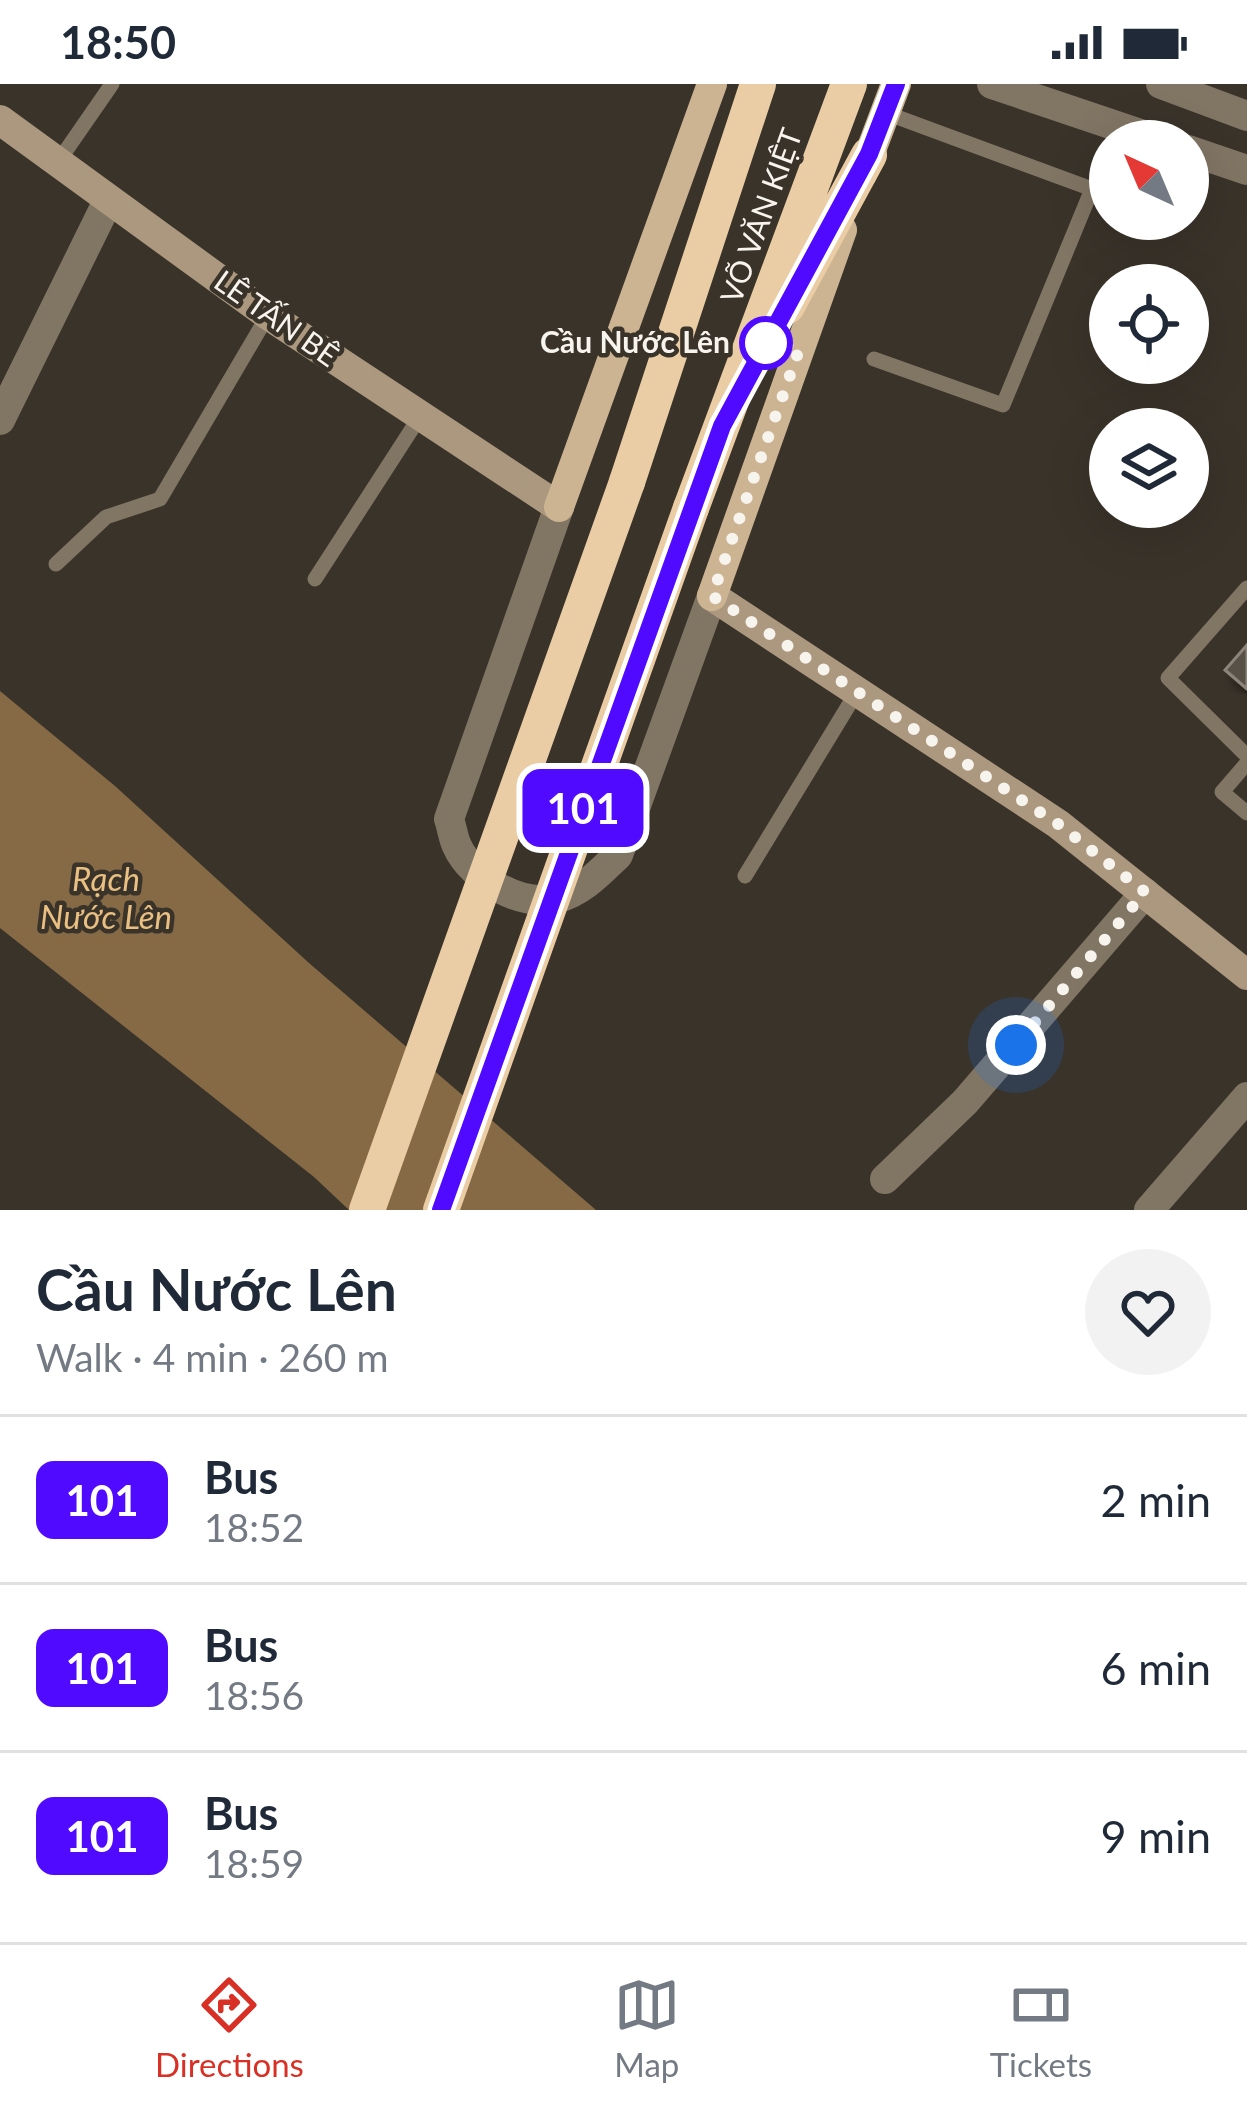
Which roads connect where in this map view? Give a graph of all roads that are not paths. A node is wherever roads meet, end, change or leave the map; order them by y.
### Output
1 (112, 84) edge
2 (712, 84) edge
3 (849, 84) edge
4 (992, 84) edge
5 (1169, 85) edge
6 (751, 93) edge
7 (891, 99) edge
8 (1247, 116) edge
9 (0, 120) edge
10 (1099, 120) edge
11 (869, 154) junction
12 (1209, 157) edge
13 (58, 162) junction
14 (1247, 170) edge
15 (108, 202) junction
16 (268, 315) junction
17 (874, 359) dead end
18 (419, 418) junction
19 (0, 420) edge
20 (722, 426) junction
21 (559, 507) junction
22 (56, 564) dead end
23 (315, 579) dead end
24 (1247, 588) edge
25 (712, 596) junction
26 (858, 690) junction
27 (1247, 759) edge
28 (1247, 813) edge
29 (746, 876) dead end
30 (484, 881) junction
31 (1145, 892) junction
32 (1247, 975) edge
33 (1247, 1097) edge
34 (885, 1179) dead end
35 (368, 1210) edge
36 (441, 1210) edge
37 (1149, 1210) edge

1 - 13 lane
2 - 21 main road
3 - 20 highway, VÕ VĂN KIỆT
4 - 10 street
5 - 8 street
6 - 30 highway, VÕ VĂN KIỆT, bridge
7 - 11 main road
7 - 17 lane
9 - 13 street, LÊ TẤN BÊ
11 - 20 highway
11 - 25 main road
12 - 14 street
13 - 15 street, LÊ TẤN BÊ
15 - 16 street, LÊ TẤN BÊ
15 - 19 street
16 - 18 street, LÊ TẤN BÊ
16 - 22 lane
18 - 21 street, LÊ TẤN BÊ
18 - 23 lane
20 - 36 highway, VÕ VĂN KIỆT, bridge
21 - 30 street
24 - 27 lane
25 - 26 street
25 - 30 street
26 - 29 lane
26 - 31 street
27 - 28 lane
30 - 35 highway, bridge
31 - 32 street
31 - 34 street
33 - 37 street

